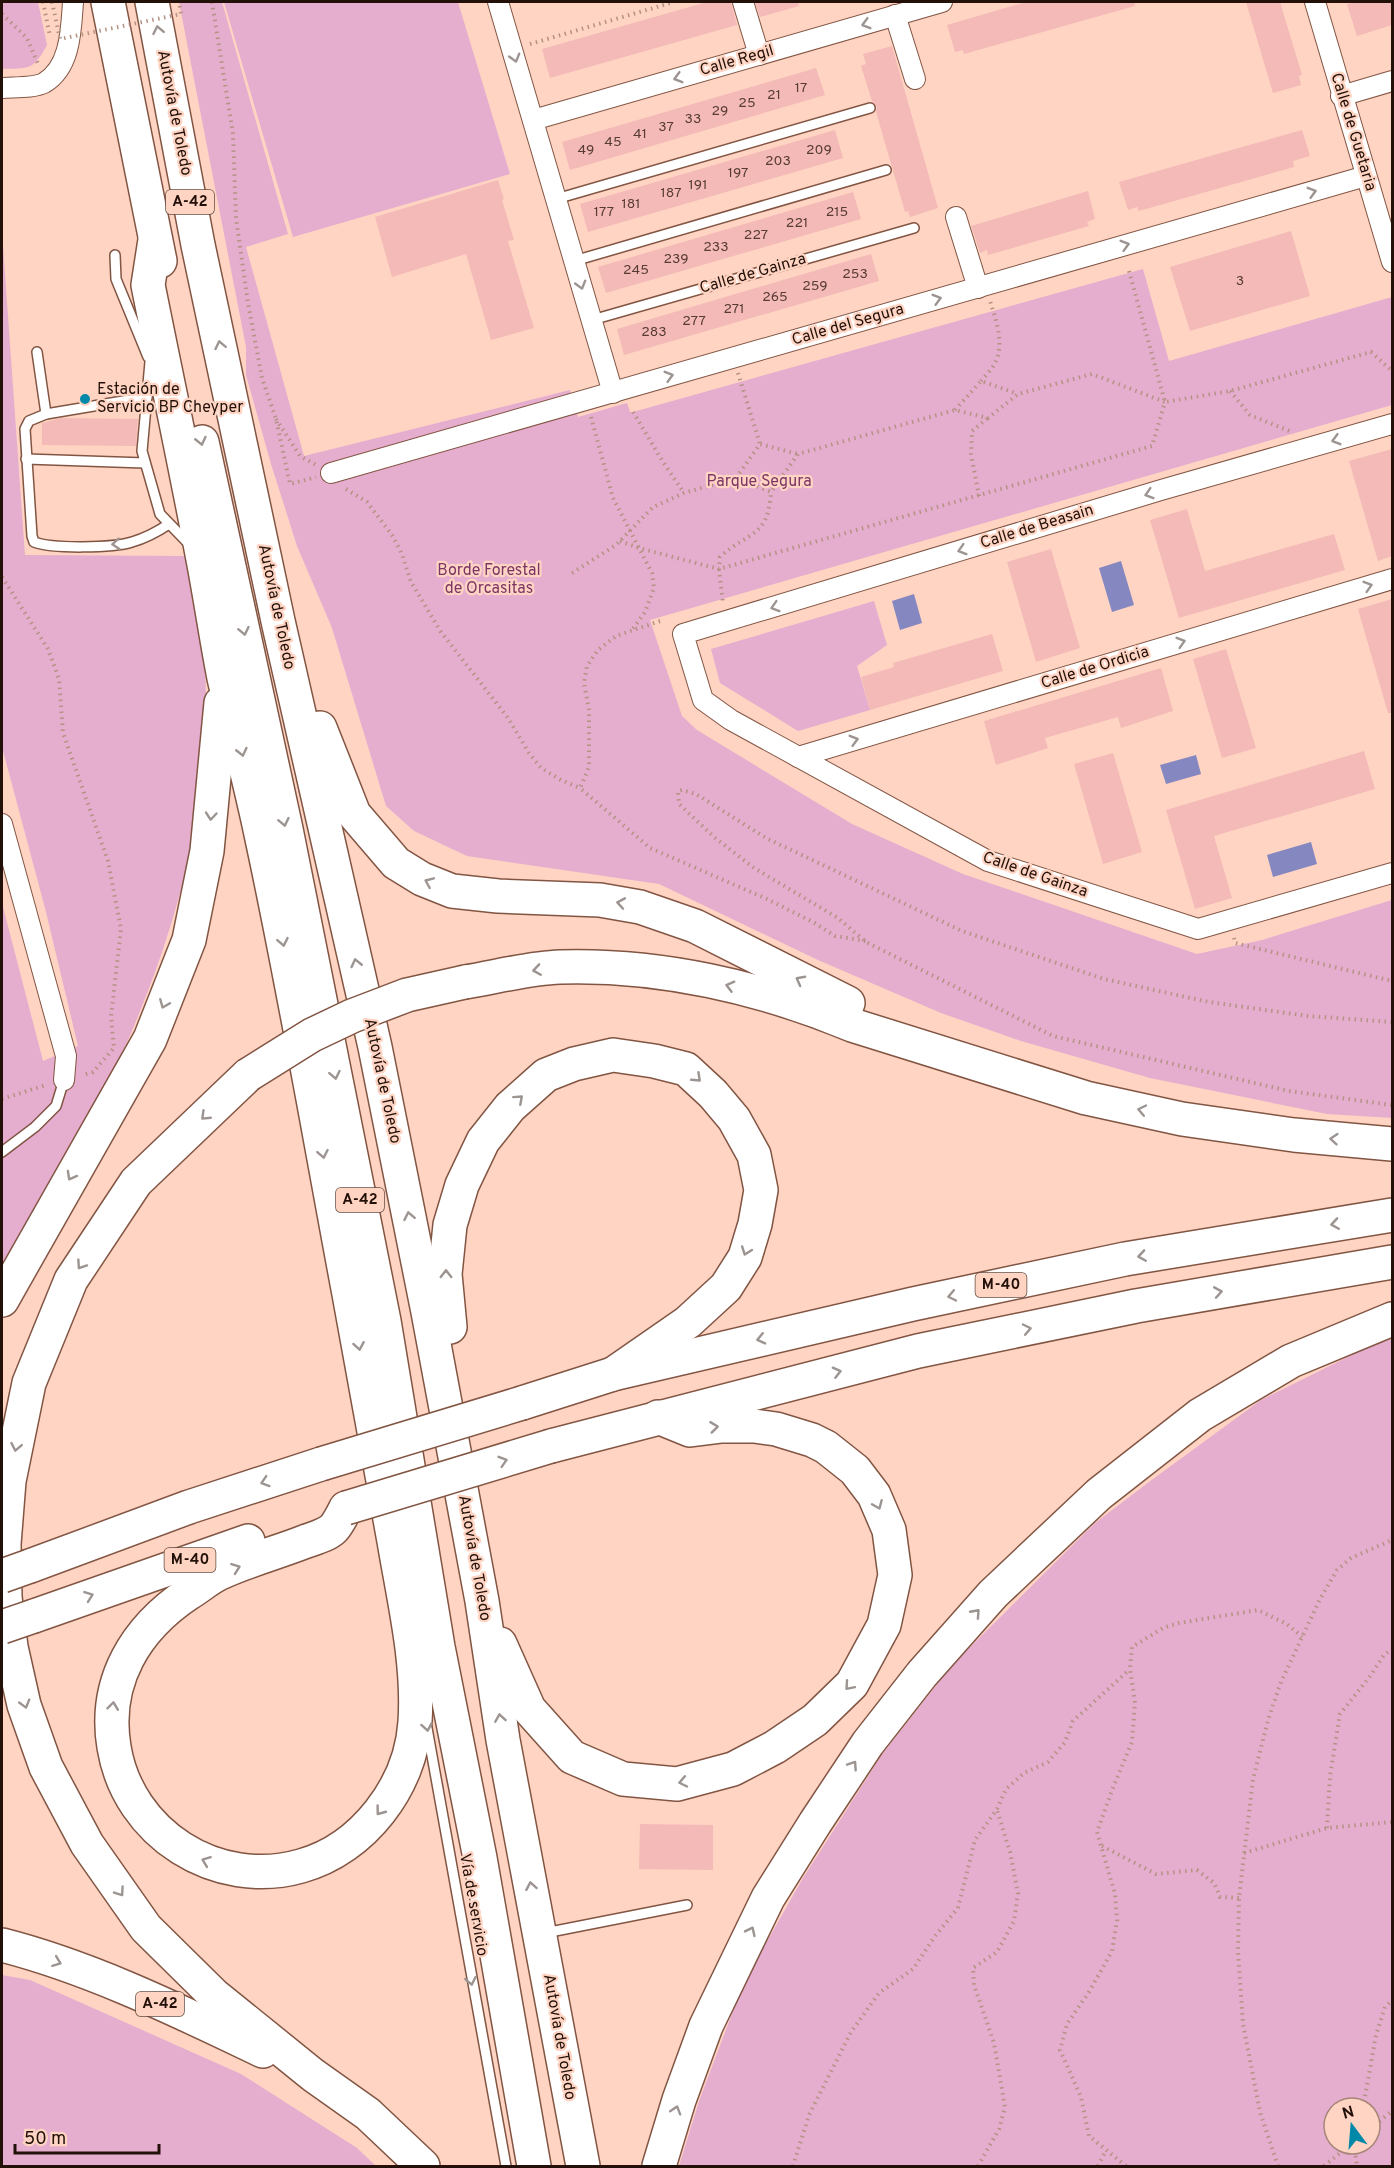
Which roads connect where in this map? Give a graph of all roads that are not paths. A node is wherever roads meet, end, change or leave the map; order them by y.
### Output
1 (73, 2) edge
2 (108, 2) edge
3 (152, 2) edge
4 (498, 2) edge
5 (743, 2) edge
6 (942, 2) edge
7 (1314, 2) edge
8 (895, 15) junction
9 (759, 55) junction
10 (915, 79) dead end
11 (1392, 81) edge
12 (2, 88) edge
13 (1341, 96) junction
14 (870, 108) dead end
15 (533, 120) junction
16 (886, 170) dead end
17 (1366, 176) junction
18 (556, 199) junction
19 (956, 217) dead end
20 (914, 228) dead end
21 (155, 240) junction
22 (115, 255) dead end
23 (574, 261) junction
24 (1392, 262) edge
25 (148, 285) junction
26 (982, 286) junction
27 (592, 320) junction
28 (37, 352) dead end
29 (150, 362) junction
30 (613, 393) junction
31 (147, 397) junction
32 (46, 414) junction
33 (1392, 424) edge
34 (26, 459) junction
35 (145, 463) junction
36 (337, 480) road end
37 (170, 524) junction
38 (202, 557) junction
39 (1392, 579) edge
40 (278, 621) junction
41 (683, 634) joint
42 (224, 674) junction
43 (798, 757) junction
44 (2, 824) edge
45 (1392, 873) edge
46 (1006, 1073) junction
47 (64, 1080) joint
48 (1392, 1144) edge
49 (2, 1152) edge
50 (1392, 1215) edge
51 (1392, 1262) edge
52 (2, 1300) edge
53 (1392, 1319) edge
54 (613, 1374) junction
55 (658, 1417) junction
56 (346, 1508) junction
57 (471, 1541) junction
58 (16, 1571) edge
59 (482, 1601) junction
60 (2, 1627) edge
61 (413, 1649) junction
62 (687, 1905) dead end
63 (540, 1934) junction
64 (2, 1945) edge
65 (313, 2075) junction
66 (423, 2166) edge
67 (506, 2166) edge
68 (534, 2166) edge
69 (583, 2166) edge
70 (659, 2166) edge

1 - 12 street
2 - 21 highway, A-42
40 -> 3 highway, Autovía de Toledo / A-42
4 -> 15 street
5 - 9 street
6 - 8 street, Calle Regil
7 - 13 street, Calle de Guetaria
8 -> 9 street, Calle Regil
8 - 10 street
9 -> 15 street, Calle Regil
11 - 13 street
13 - 17 street, Calle de Guetaria
14 - 18 lane
15 - 18 street
16 - 23 lane
17 - 24 street, Calle de Guetaria
26 -> 17 street, Calle del Segura
18 - 23 street
19 - 26 street
20 - 27 lane, Calle de Gainza
21 - 25 highway
21 -> 68 highway, A-42
22 - 29 lane
23 -> 27 street
25 - 29 lane
25 - 38 highway
30 -> 26 street, Calle del Segura
27 - 30 street
28 - 32 lane
29 - 31 lane
30 - 36 street, Calle del Segura
31 - 32 lane
31 - 35 lane
32 - 34 lane
33 -> 41 street, Calle de Beasain
34 - 35 lane
37 -> 34 lane
35 - 37 lane
37 - 38 lane
38 - 42 highway
43 -> 39 street, Calle de Ordicia
46 -> 40 highway
57 -> 40 highway, Autovía de Toledo / A-42
41 - 43 street, Calle de Gainza
42 -> 52 highway
42 -> 61 highway
43 - 45 street, Calle de Gainza
44 - 47 street
48 -> 46 highway
46 -> 65 highway, bridge
47 - 49 lane
50 -> 54 highway, M-40
55 -> 51 highway, M-40
70 -> 53 highway
57 -> 54 highway
54 -> 58 highway, M-40, bridge
56 -> 55 highway, M-40, bridge
55 -> 59 highway
60 -> 56 highway, M-40, bridge
61 -> 56 highway
57 - 59 highway, Autovía de Toledo / A-42
63 -> 59 highway, Autovía de Toledo / A-42
61 -> 67 lane, Vía de servicio
62 - 63 lane
63 - 69 highway, Autovía de Toledo / A-42
64 -> 65 highway, A-42
65 - 66 highway

